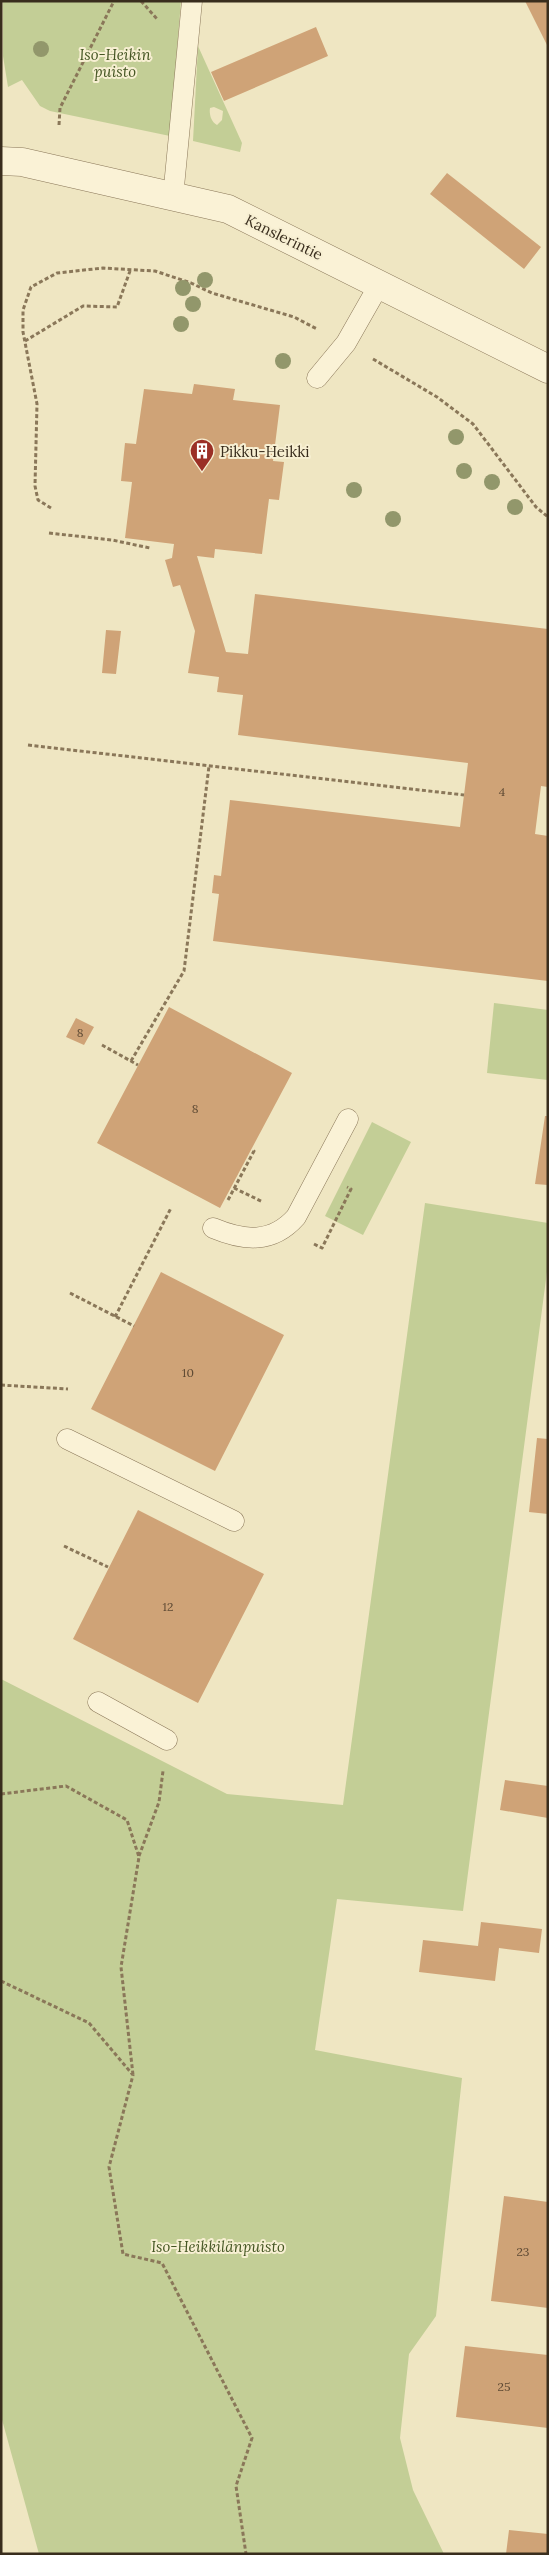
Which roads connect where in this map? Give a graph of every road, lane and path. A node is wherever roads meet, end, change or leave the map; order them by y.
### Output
1 (114, 1) edge
2 (192, 1) edge
3 (59, 125) dead end
4 (1, 161) edge
5 (173, 197) junction
6 (130, 270) junction
7 (379, 284) junction
8 (25, 341) junction
9 (346, 343) junction
10 (548, 369) edge
11 (317, 378) dead end
12 (51, 508) dead end
13 (548, 518) edge
14 (49, 533) dead end
15 (150, 548) dead end
16 (28, 745) dead end
17 (209, 766) junction
18 (464, 795) dead end
19 (102, 1045) dead end
20 (130, 1061) junction
21 (138, 1065) dead end
22 (348, 1119) dead end
23 (252, 1149) dead end
24 (171, 1208) dead end
25 (213, 1228) joint
26 (70, 1293) dead end
27 (116, 1316) junction
28 (134, 1326) dead end
29 (1, 1385) edge
30 (68, 1389) dead end
31 (67, 1439) dead end
32 (234, 1521) dead end
33 (64, 1546) dead end
34 (108, 1567) dead end
35 (98, 1702) dead end
36 (166, 1740) joint
37 (1, 1794) edge
38 (139, 1857) junction
39 (1, 1981) edge
40 (134, 2075) junction
41 (246, 2554) edge

1 - 3 path
2 - 5 lane
4 - 5 street, Kanslerintie
5 - 7 street, Kanslerintie
6 - 8 path
6 - 8 path
6 - 9 path
7 - 9 lane
7 - 10 street, Kanslerintie
8 - 12 path
9 - 11 lane
9 - 13 path
14 - 15 path
16 - 17 path
17 - 18 path
17 - 20 path
19 - 20 path
20 - 21 path
22 - 25 lane
23 - 25 path
24 - 27 path
26 - 27 path
27 - 28 path
29 - 30 path
31 - 32 lane
33 - 34 path
35 - 36 lane
36 - 38 path
37 - 38 path
38 - 40 path
39 - 40 path
40 - 41 path

